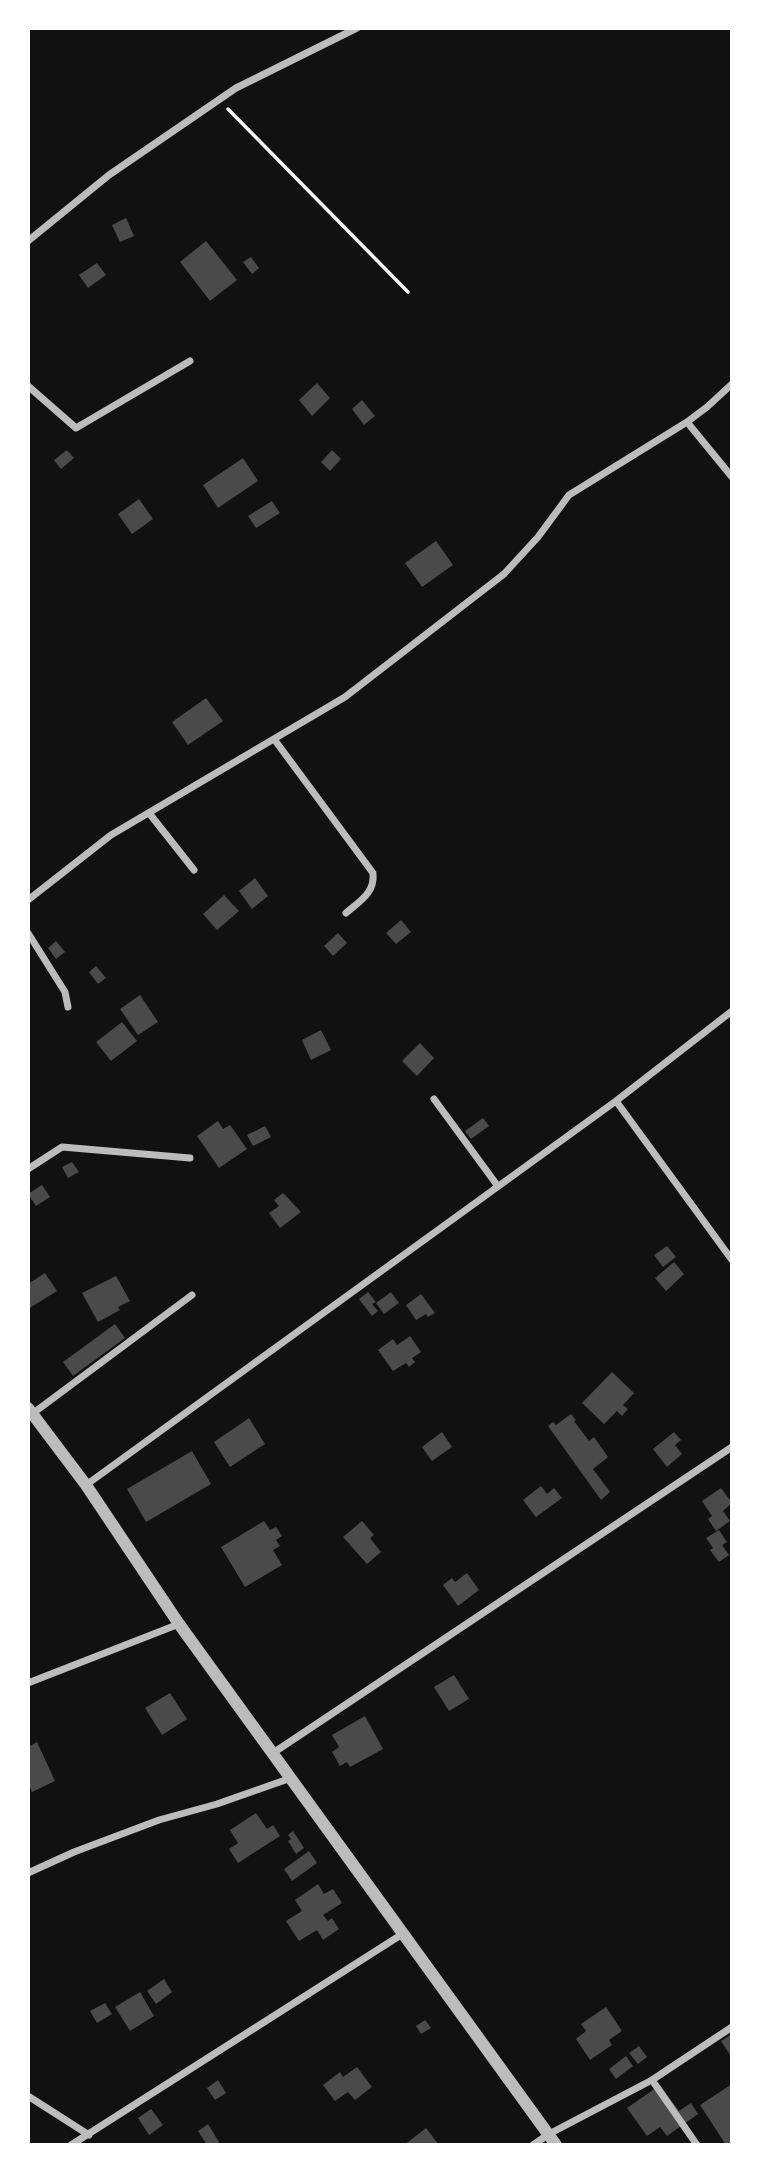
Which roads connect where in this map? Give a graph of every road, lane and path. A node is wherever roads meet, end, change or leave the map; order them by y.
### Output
1 (357, 28) edge
2 (219, 100) junction
3 (28, 241) edge
4 (408, 292) dead end
5 (190, 361) dead end
6 (732, 384) edge
7 (28, 386) edge
8 (687, 422) junction
9 (732, 477) edge
10 (274, 739) junction
11 (149, 813) junction
12 (194, 870) dead end
13 (28, 900) edge
14 (346, 913) dead end
15 (28, 933) edge
16 (68, 1007) dead end
17 (732, 1011) edge
18 (434, 1100) dead end
19 (616, 1101) junction
20 (190, 1158) dead end
21 (28, 1169) edge
22 (497, 1185) junction
23 (732, 1260) edge
24 (192, 1295) dead end
25 (30, 1411) edge
26 (732, 1447) edge
27 (86, 1485) junction
28 (179, 1624) junction
29 (28, 1683) edge
30 (273, 1753) junction
31 (291, 1778) junction
32 (28, 1874) edge
33 (404, 1933) junction
34 (732, 2027) edge
35 (652, 2080) junction
36 (28, 2096) edge
37 (89, 2135) junction
38 (552, 2140) edge
39 (71, 2145) edge
40 (533, 2145) edge
41 (697, 2145) edge

1 - 2 street
2 - 3 street
2 - 4 path
5 - 7 street
6 - 8 street
8 - 9 street
8 - 10 street
10 - 11 street
10 - 14 street
11 - 12 street
11 - 13 street
15 - 16 street
17 - 19 street
18 - 22 street
19 - 22 street
19 - 23 street
20 - 21 street
22 - 27 street
24 - 25 street
25 - 27 street
26 - 30 street
27 - 28 street
28 - 29 street
28 - 30 street
30 - 31 street
31 - 32 street
31 - 33 street
33 - 37 street
33 - 38 street
34 - 35 street
35 - 38 street
35 - 41 street
36 - 37 street
37 - 39 street
38 - 40 street

